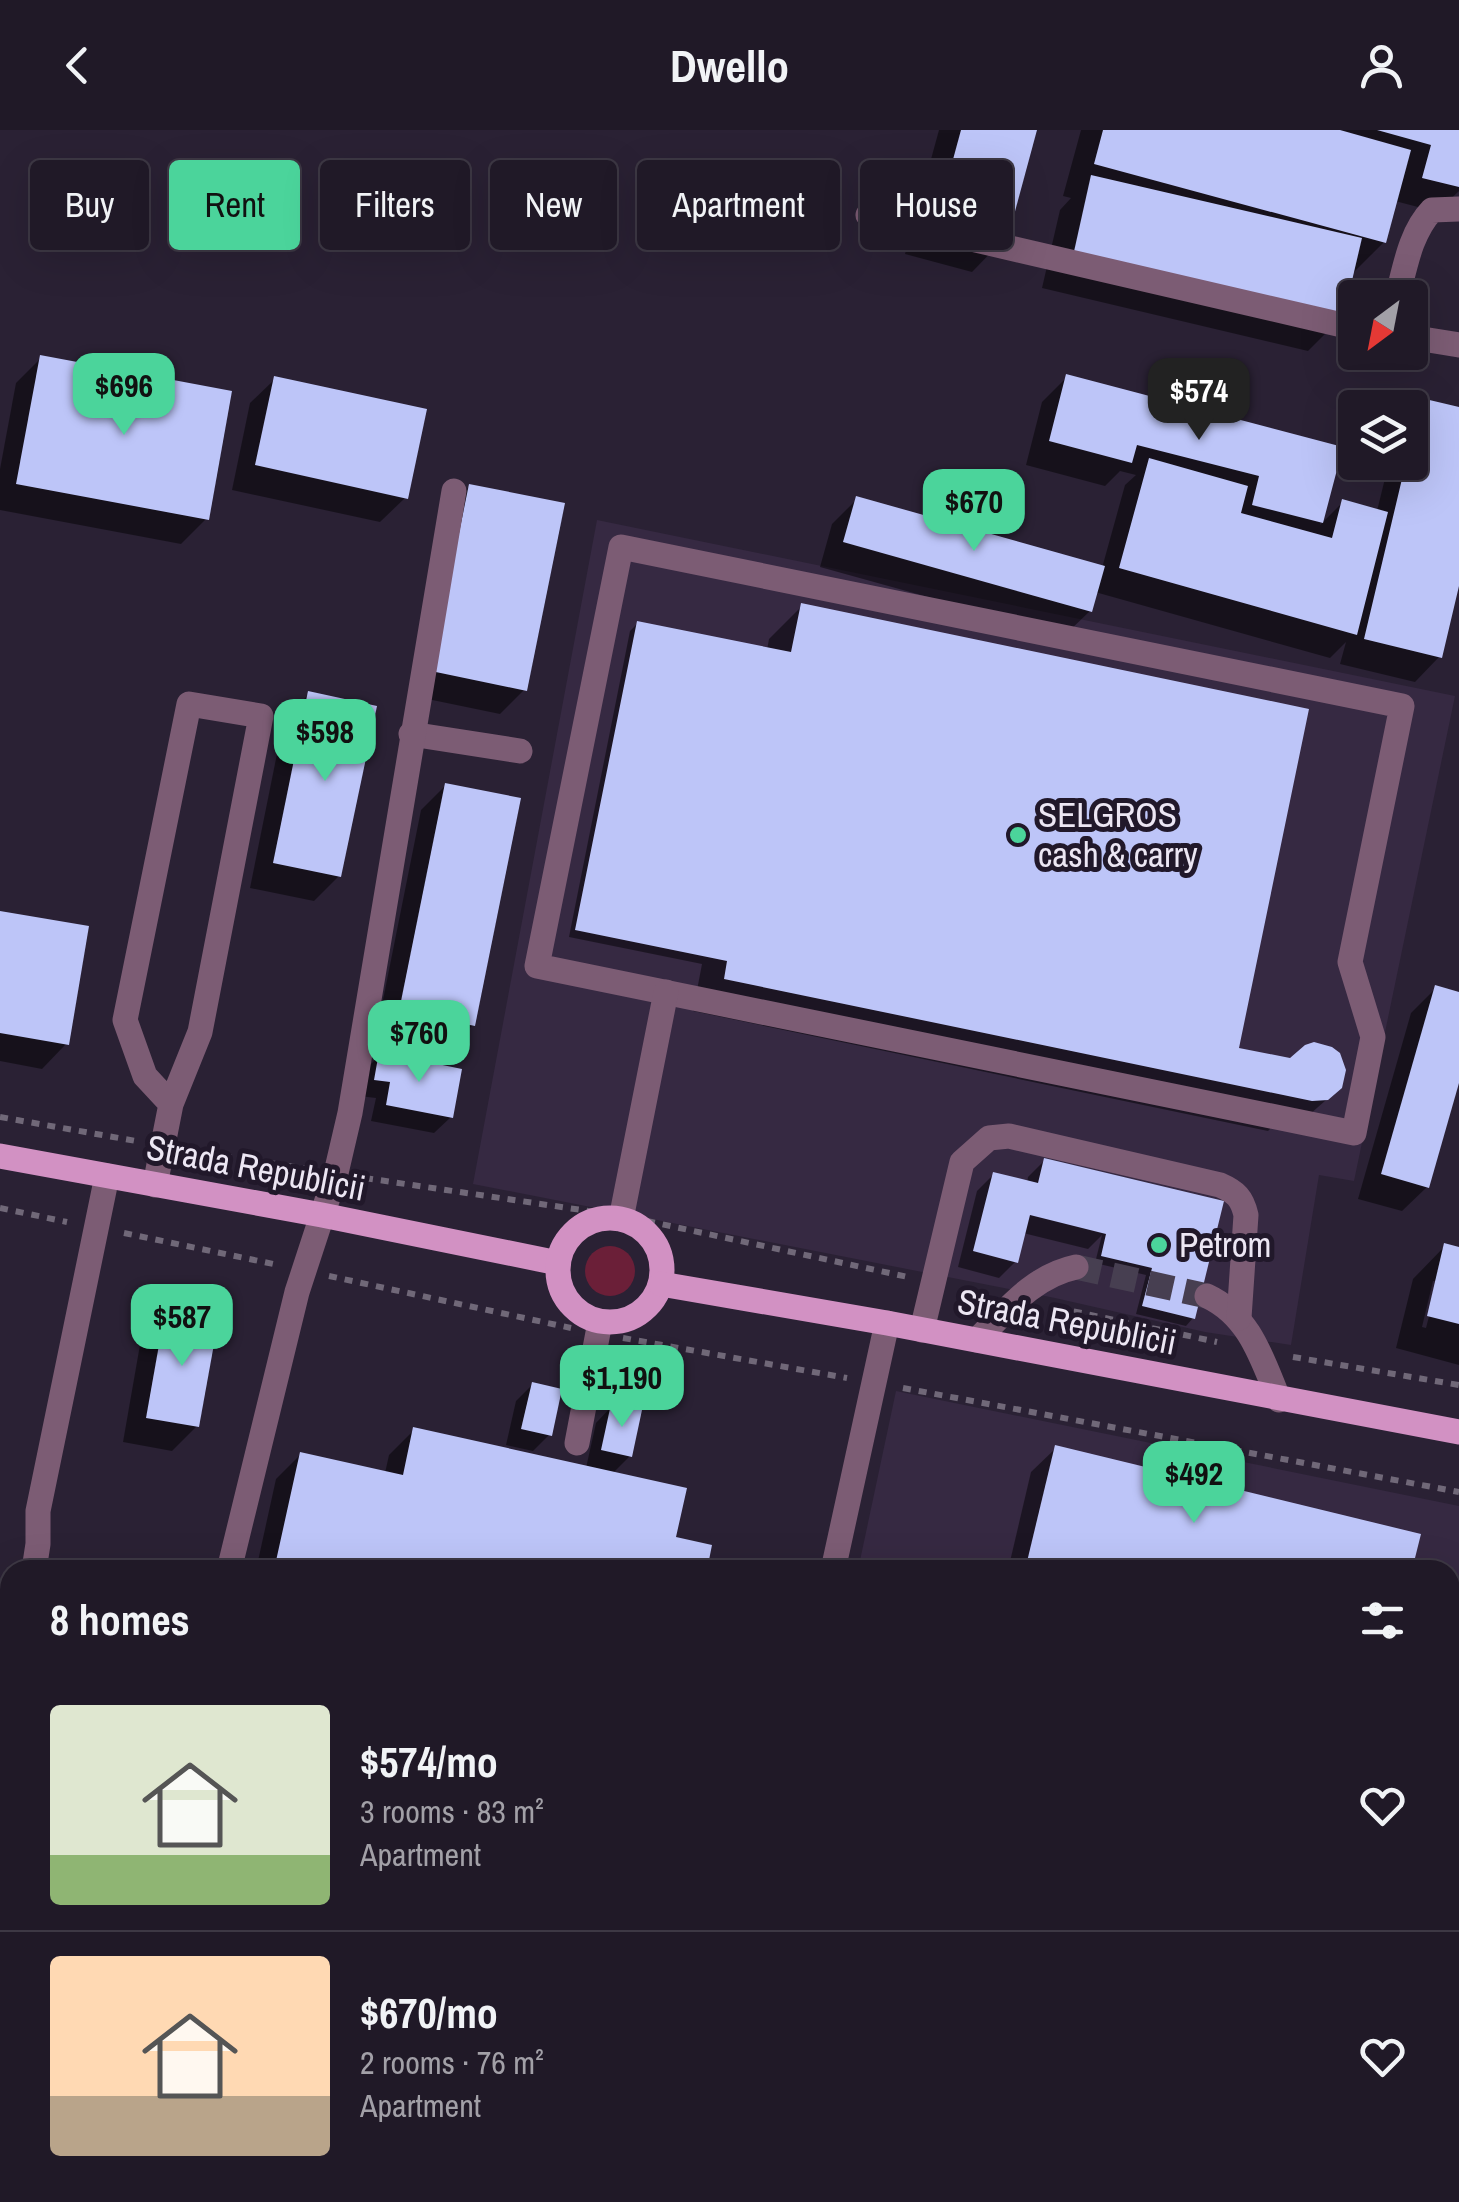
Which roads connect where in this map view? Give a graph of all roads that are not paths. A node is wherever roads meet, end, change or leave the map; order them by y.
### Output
1 (1459, 209) edge
2 (1013, 249) edge
3 (1402, 280) edge
4 (1338, 324) edge
5 (1428, 340) edge
6 (1459, 345) edge
7 (454, 492) dead end
8 (412, 734) junction
9 (520, 751) dead end
10 (666, 992) junction
11 (171, 1104) junction
12 (0, 1156) edge
13 (106, 1176) junction
14 (155, 1185) junction
15 (322, 1215) junction
16 (621, 1217) junction
17 (558, 1263) junction
18 (1076, 1267) tunnel mouth
19 (661, 1284) junction
20 (1208, 1296) tunnel mouth
21 (1239, 1318) junction
22 (887, 1323) junction
23 (599, 1328) junction
24 (922, 1330) junction
25 (977, 1340) junction
26 (1279, 1400) junction
27 (1459, 1432) edge
28 (577, 1443) dead end
29 (36, 1560) edge
30 (232, 1560) edge
31 (835, 1560) edge

1 - 3 lane
2 - 4 lane
5 - 6 lane
7 - 8 lane
8 - 9 lane
8 - 15 lane
10 - 10 lane
10 - 16 lane
11 - 11 lane
11 - 14 lane
12 - 13 main road, Strada Republicii
13 - 14 main road, Strada Republicii
13 - 29 lane
14 - 15 main road, Strada Republicii
15 - 17 main road, Strada Republicii
15 - 30 lane
16 - 17 main road
16 - 19 main road
17 - 23 main road
18 - 25 lane
19 - 22 main road, Strada Republicii
19 - 23 main road
20 - 21 lane
21 - 24 lane
21 - 26 lane
22 - 24 main road, Strada Republicii
22 - 31 lane
23 - 28 lane
24 - 25 main road, Strada Republicii
25 - 26 main road, Strada Republicii
26 - 27 main road, Strada Republicii

